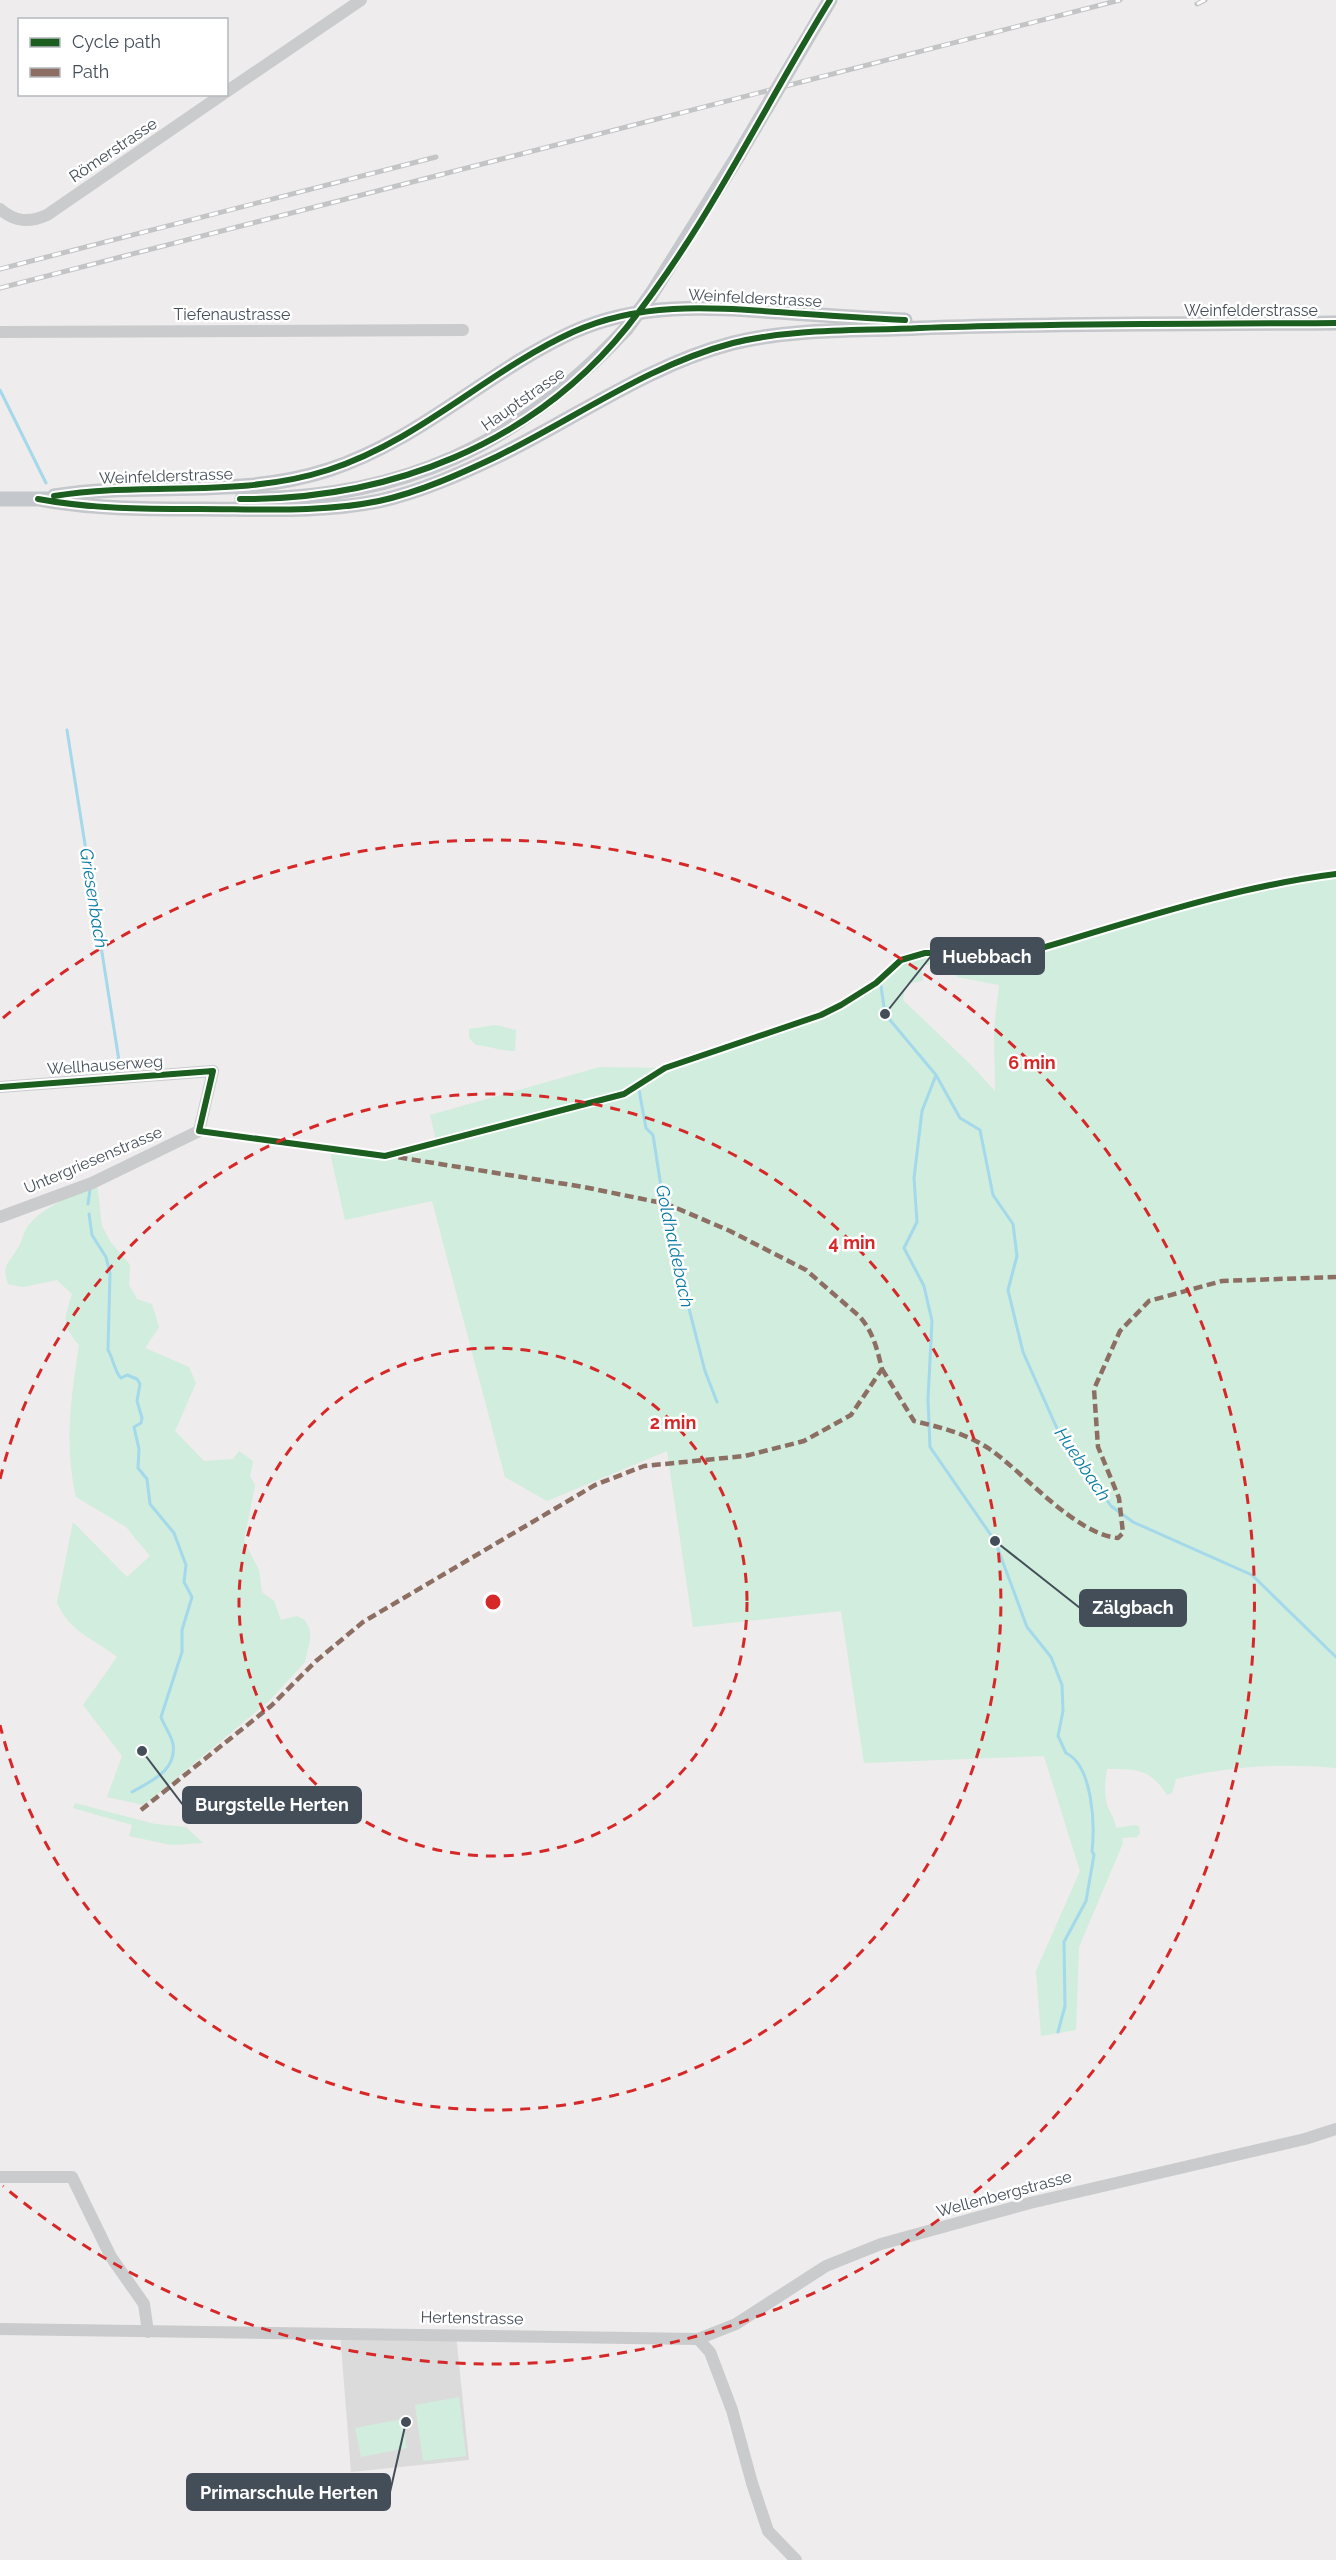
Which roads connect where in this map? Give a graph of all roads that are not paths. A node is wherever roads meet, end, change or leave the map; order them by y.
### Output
1 (361, 0) edge
2 (830, 0) edge
3 (228, 91) edge
4 (221, 96) edge
5 (0, 209) edge
6 (1336, 323) edge
7 (986, 326) junction
8 (463, 330) dead end
9 (0, 332) edge
10 (0, 499) edge
11 (38, 499) junction
12 (0, 1087) edge
13 (199, 1131) joint
14 (0, 1217) edge
15 (1336, 2129) edge
16 (0, 2177) edge
17 (0, 2329) edge
18 (148, 2332) junction
19 (698, 2339) junction
20 (796, 2560) edge

1 - 3 street, Römerstrasse
2 - 11 main road, Hauptstrasse, bridge
4 - 5 street, Römerstrasse
6 - 7 main road, Weinfelderstrasse
7 - 11 main road, Weinfelderstrasse
7 - 11 main road, Weinfelderstrasse
8 - 9 street, Tiefenaustrasse
10 - 11 main road
12 - 13 street, Wellhauserweg
13 - 14 street, Untergriesenstrasse
15 - 19 street, Wellenbergstrasse
16 - 18 street
17 - 18 street, Hertenstrasse
18 - 19 street, Hertenstrasse
19 - 20 street

